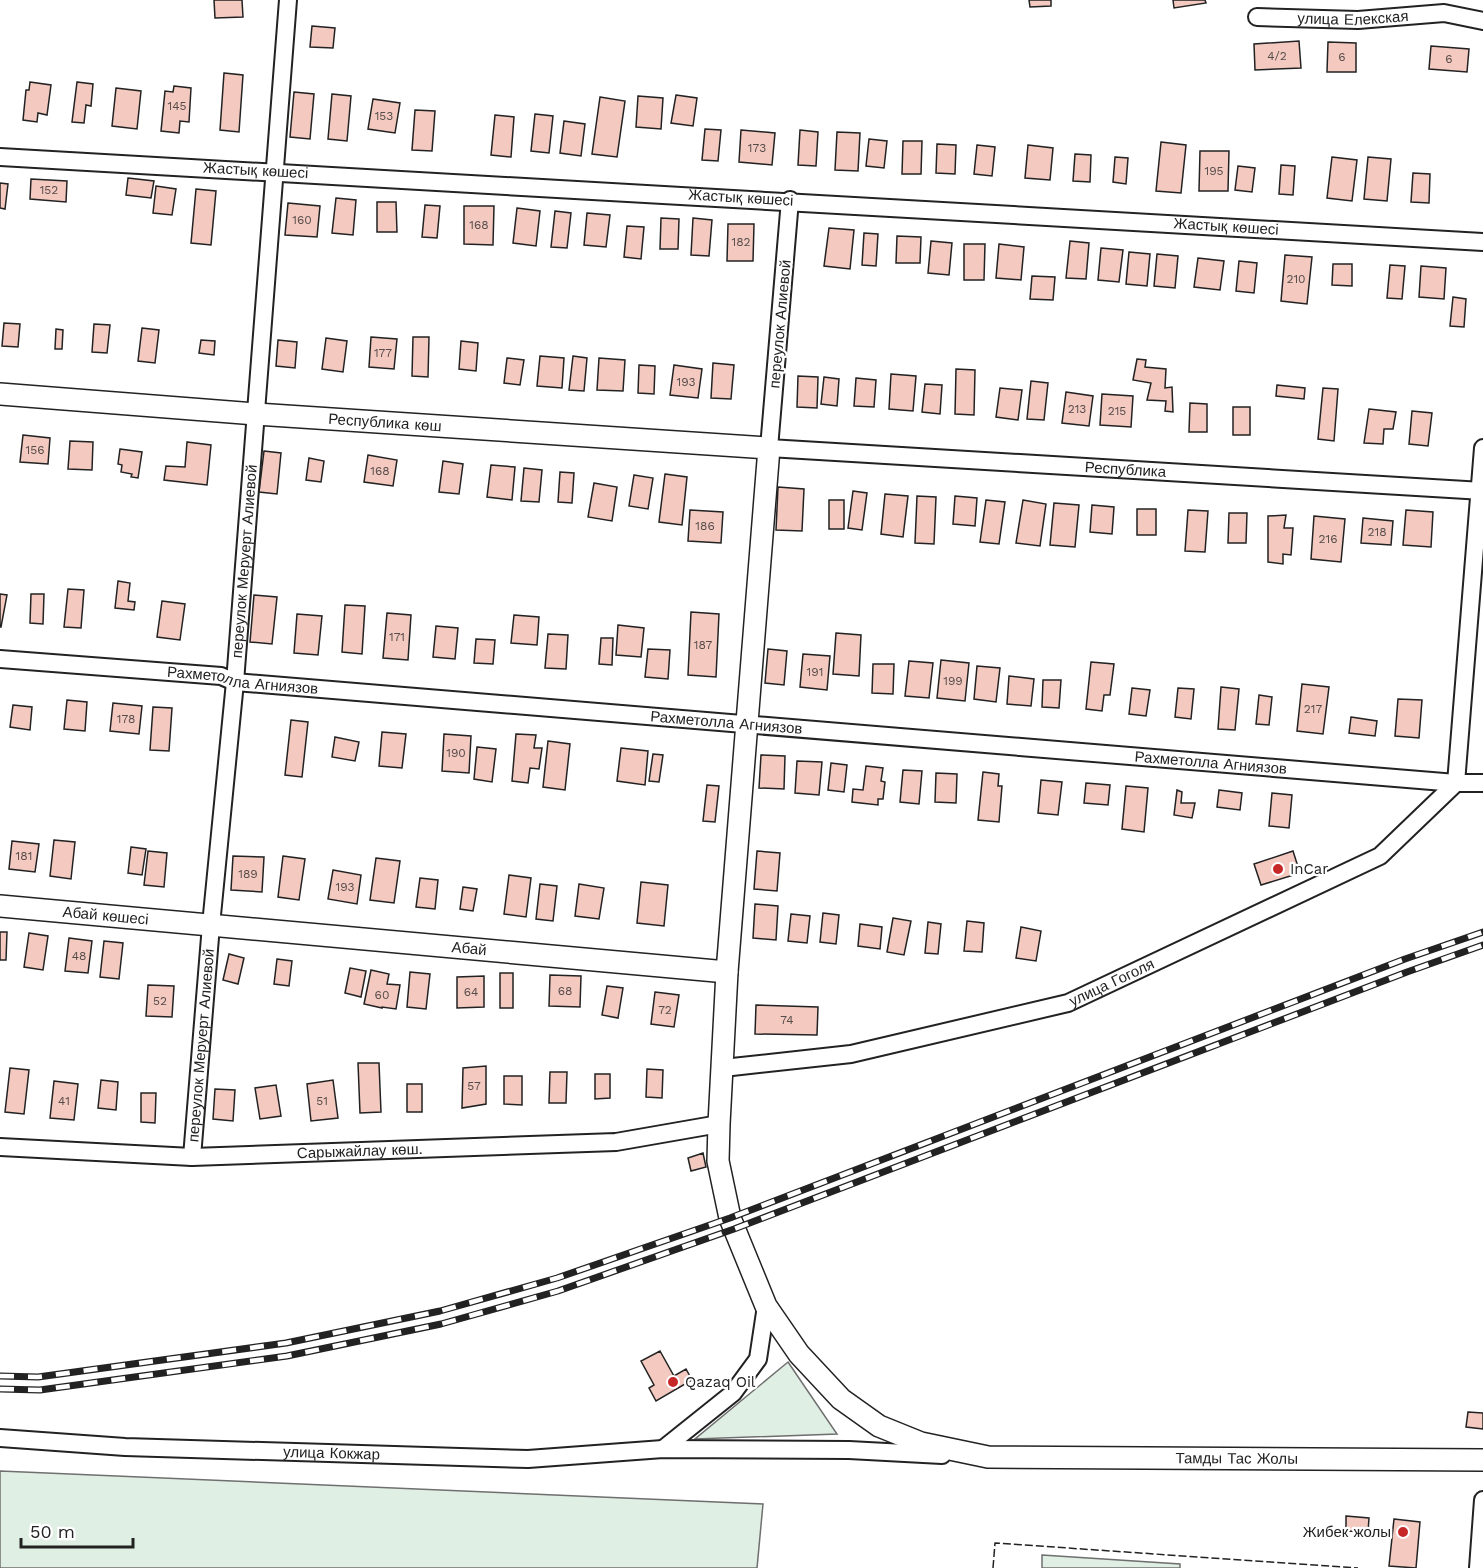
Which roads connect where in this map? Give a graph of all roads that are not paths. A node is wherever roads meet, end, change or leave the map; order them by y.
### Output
1 (288, 0) edge
2 (1257, 17) dead end
3 (1483, 21) edge
4 (0, 157) edge
5 (275, 171) junction
6 (790, 200) junction
7 (1483, 242) edge
8 (0, 394) edge
9 (256, 414) junction
10 (769, 448) junction
11 (1483, 448) edge
12 (1481, 491) edge
13 (0, 659) edge
14 (235, 682) junction
15 (748, 723) junction
16 (1456, 783) junction
17 (1483, 783) edge
18 (0, 906) edge
19 (211, 925) junction
20 (727, 972) junction
21 (723, 1068) junction
22 (718, 1125) junction
23 (0, 1147) edge
24 (192, 1157) junction
25 (766, 1306) junction
26 (0, 1438) edge
27 (663, 1449) junction
28 (988, 1457) junction
29 (1483, 1460) edge
30 (1483, 1500) edge
31 (1478, 1568) edge

1 - 5 street, переулок Меруерт Алиевой
2 - 3 street, улица Елекская
4 - 5 street, Жастық көшесі
5 - 6 street, Жастық көшесі
5 - 9 street, переулок Меруерт Алиевой
6 - 7 street, Жастық көшесі
6 - 10 street, переулок Алиевой
8 - 9 main road, Республика көш
9 - 10 main road, Республика көш
9 - 14 street, переулок Меруерт Алиевой
10 - 12 street, Республика
10 - 15 main road, Тамды Тас Жолы
11 - 12 street
12 - 16 street
13 - 14 street, Рахметолла Агниязов
14 - 15 street, Рахметолла Агниязов
14 - 19 street, переулок Меруерт Алиевой
15 - 16 street, Рахметолла Агниязов
15 - 20 main road, Тамды Тас Жолы
16 - 17 street, Рахметолла Агниязов
16 - 21 street, улица Гоголя
18 - 19 main road, Абай көшесі
19 - 20 main road, Абай
19 - 24 street, переулок Меруерт Алиевой
20 - 21 main road, Тамды Тас Жолы
21 - 22 main road, Тамды Тас Жолы
22 - 24 street, Сарыжайлау көш.
22 - 25 main road, Тамды Тас Жолы
23 - 24 street, Сарыжайлау көш.
25 - 27 street
25 - 28 main road, Тамды Тас Жолы
26 - 27 street, улица Кокжар
27 - 28 street, улица Кокжар
28 - 29 main road, Тамды Тас Жолы
30 - 31 street

